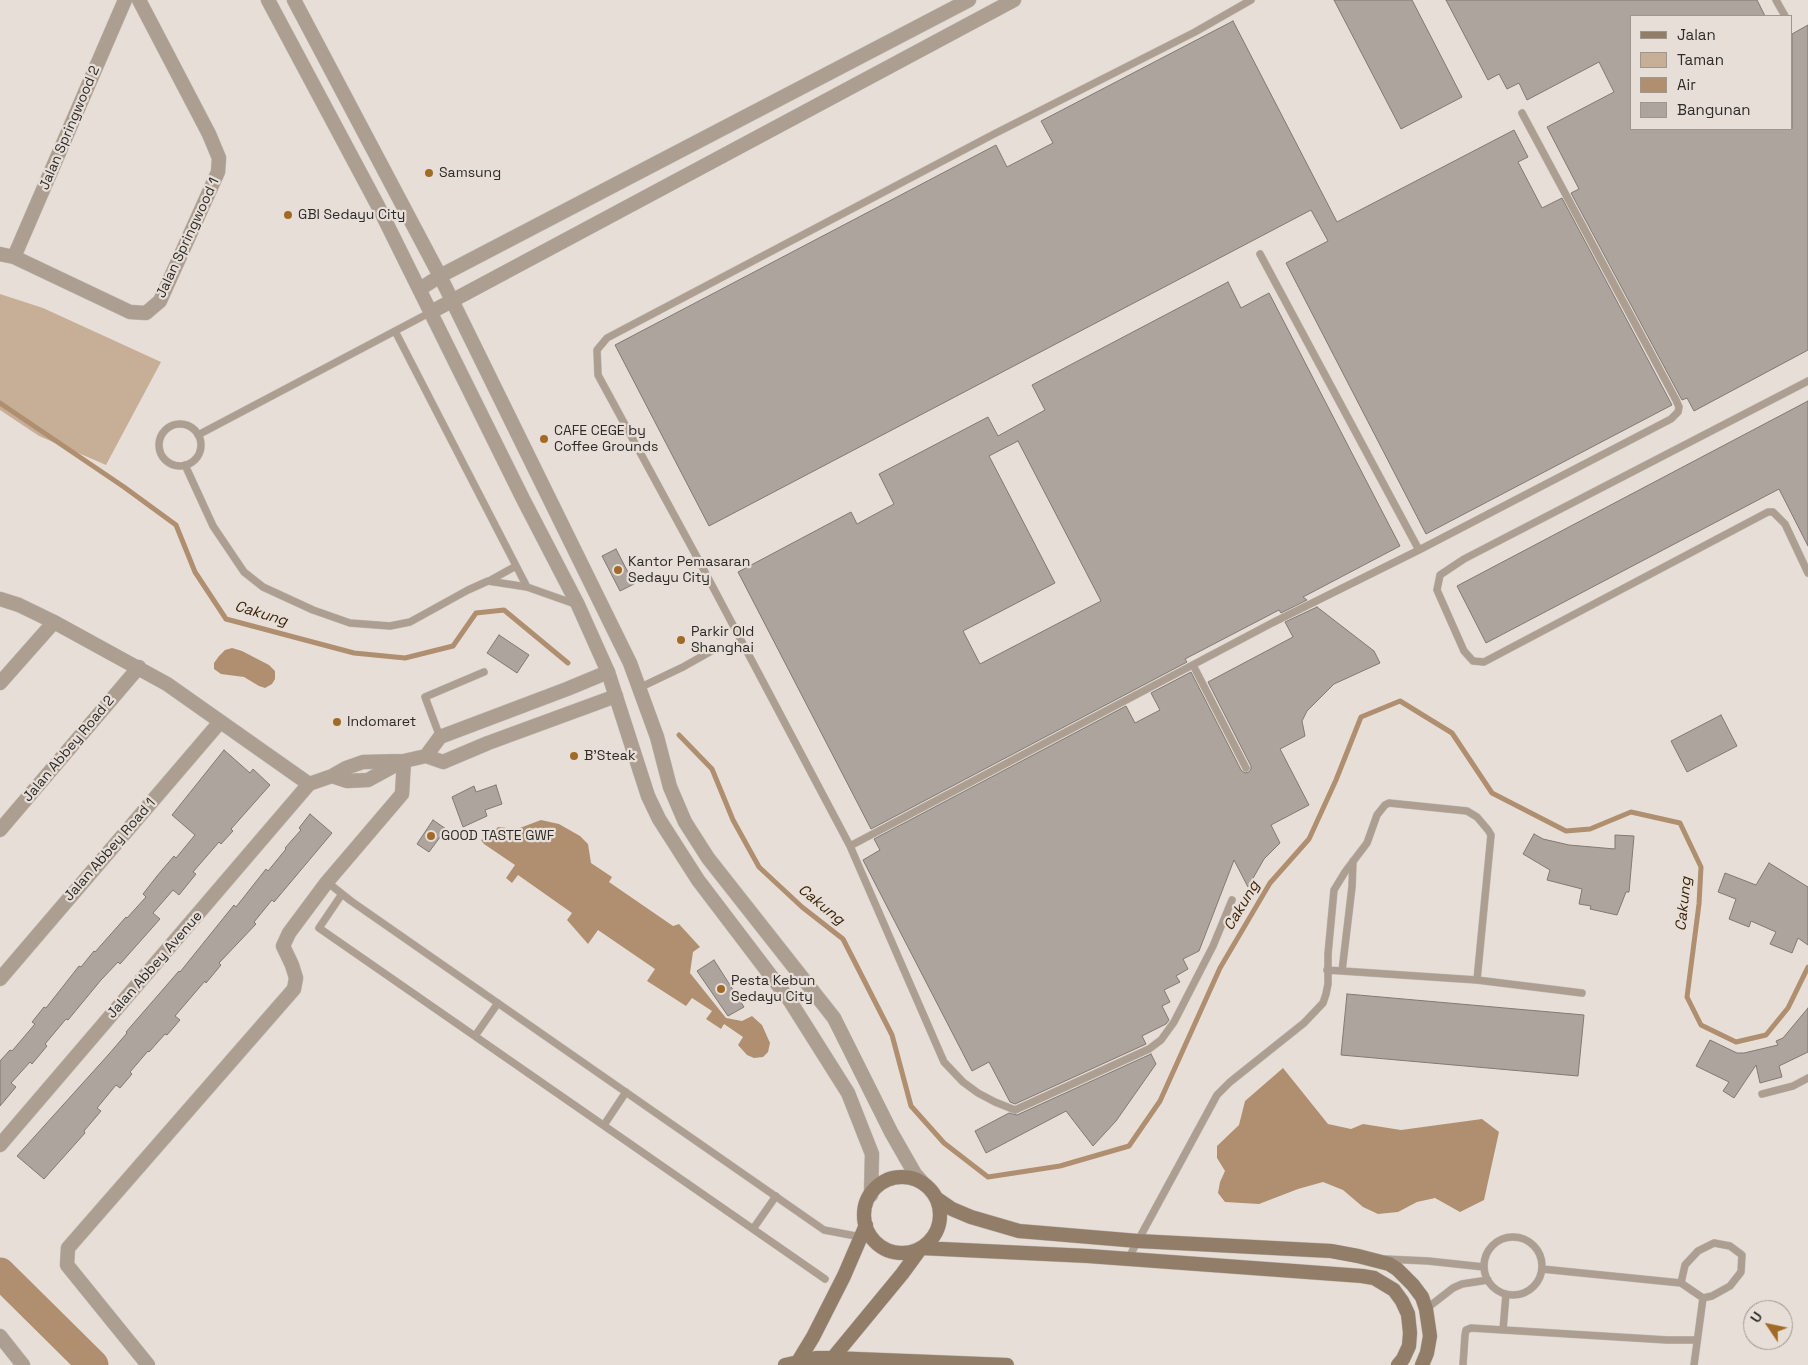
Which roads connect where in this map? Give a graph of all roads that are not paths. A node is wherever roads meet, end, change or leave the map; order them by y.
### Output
1 (125, 0) edge
2 (139, 0) edge
3 (268, 0) edge
4 (294, 0) edge
5 (969, 0) edge
6 (1014, 0) edge
7 (1251, 0) edge
8 (1776, 0) edge
9 (1784, 15) edge
10 (822, 78) junction
11 (833, 96) junction
12 (1522, 113) dead end
13 (0, 254) edge
14 (1260, 254) dead end
15 (14, 257) junction
16 (440, 276) junction
17 (420, 289) junction
18 (451, 300) junction
19 (431, 312) junction
20 (395, 331) junction
21 (1808, 380) edge
22 (198, 435) junction
23 (185, 465) junction
24 (1419, 550) junction
25 (516, 566) junction
26 (1808, 573) edge
27 (488, 581) junction
28 (527, 587) junction
29 (0, 599) edge
30 (578, 604) junction
31 (54, 622) junction
32 (715, 649) dead end
33 (630, 663) junction
34 (1193, 665) junction
35 (139, 667) junction
36 (484, 672) dead end
37 (608, 672) junction
38 (0, 683) edge
39 (638, 688) junction
40 (616, 696) junction
41 (220, 722) junction
42 (440, 738) junction
43 (426, 756) junction
44 (404, 761) junction
45 (1246, 768) dead end
46 (309, 784) junction
47 (0, 830) edge
48 (850, 846) junction
49 (1354, 861) junction
50 (327, 882) junction
51 (342, 894) junction
52 (1232, 900) dead end
53 (1327, 970) junction
54 (1342, 971) junction
55 (0, 979) edge
56 (1477, 980) junction
57 (1582, 993) dead end
58 (498, 1003) junction
59 (476, 1036) junction
60 (1808, 1078) edge
61 (626, 1092) junction
62 (1762, 1094) dead end
63 (604, 1125) junction
64 (0, 1145) edge
65 (924, 1184) junction
66 (871, 1195) junction
67 (776, 1196) junction
68 (936, 1198) junction
69 (753, 1229) junction
70 (863, 1231) junction
71 (1138, 1241) junction
72 (921, 1248) junction
73 (1365, 1258) junction
74 (1128, 1259) junction
75 (1484, 1267) junction
76 (1542, 1269) junction
77 (825, 1279) dead end
78 (1488, 1280) junction
79 (1681, 1282) junction
80 (1506, 1294) junction
81 (1703, 1298) junction
82 (1426, 1309) junction
83 (1503, 1330) junction
84 (0, 1336) edge
85 (1697, 1340) junction
86 (830, 1361) edge
87 (798, 1363) edge
88 (23, 1365) edge
89 (148, 1365) edge
90 (785, 1365) edge
91 (1007, 1365) edge
92 (1398, 1365) edge
93 (1422, 1365) edge
94 (1463, 1365) edge
95 (1694, 1365) edge

1 - 15 street, Jalan Springwood 2
2 - 15 street, Jalan Springwood 1
3 - 17 street
4 - 16 street
5 - 10 street
6 - 11 street
7 - 48 lane
8 - 9 lane
10 - 11 street
10 - 16 street
11 - 18 street
12 - 24 lane
13 - 15 street
14 - 24 lane
16 - 17 street
16 - 18 street
17 - 19 street
18 - 19 street
18 - 33 street
19 - 20 lane
19 - 30 street
20 - 22 lane
20 - 25 lane
21 - 26 lane
22 - 23 lane
22 - 23 lane
23 - 27 lane
24 - 34 lane
25 - 27 lane
25 - 28 lane
27 - 28 lane
28 - 30 lane
29 - 31 street
30 - 37 street
31 - 35 street
31 - 38 street
32 - 39 lane
33 - 37 street
33 - 39 street
34 - 45 lane
34 - 48 lane
35 - 41 street
35 - 47 street, Jalan Abbey Road 2
36 - 42 lane
37 - 40 street
37 - 42 street
39 - 40 street
39 - 65 street
40 - 43 street
40 - 66 street
41 - 46 street
41 - 55 street, Jalan Abbey Road 1
42 - 43 street
43 - 44 street
44 - 46 street
44 - 50 street
46 - 64 street, Jalan Abbey Avenue
48 - 52 lane
49 - 53 lane
49 - 54 lane
49 - 56 lane
50 - 51 lane
50 - 89 street
51 - 58 lane
51 - 59 lane
53 - 54 lane
53 - 71 lane
54 - 56 lane
56 - 57 lane
58 - 59 lane
58 - 61 lane
59 - 63 lane
60 - 62 lane
61 - 63 lane
61 - 67 lane
63 - 69 lane
65 - 66 main road
65 - 68 main road
66 - 70 main road
67 - 69 lane
67 - 70 lane
68 - 71 main road
68 - 72 main road
69 - 77 lane
70 - 72 main road
70 - 87 main road
71 - 73 main road
71 - 74 lane
72 - 74 main road
72 - 86 main road
73 - 75 lane
73 - 82 main road
74 - 92 main road
75 - 76 lane
75 - 78 lane
76 - 79 lane
76 - 80 lane
78 - 80 lane
78 - 82 lane
79 - 81 lane
79 - 81 lane
80 - 83 lane
81 - 85 lane
82 - 93 main road
83 - 85 lane
83 - 94 lane
84 - 88 street
85 - 95 lane
86 - 87 main road
86 - 91 main road
87 - 90 main road

